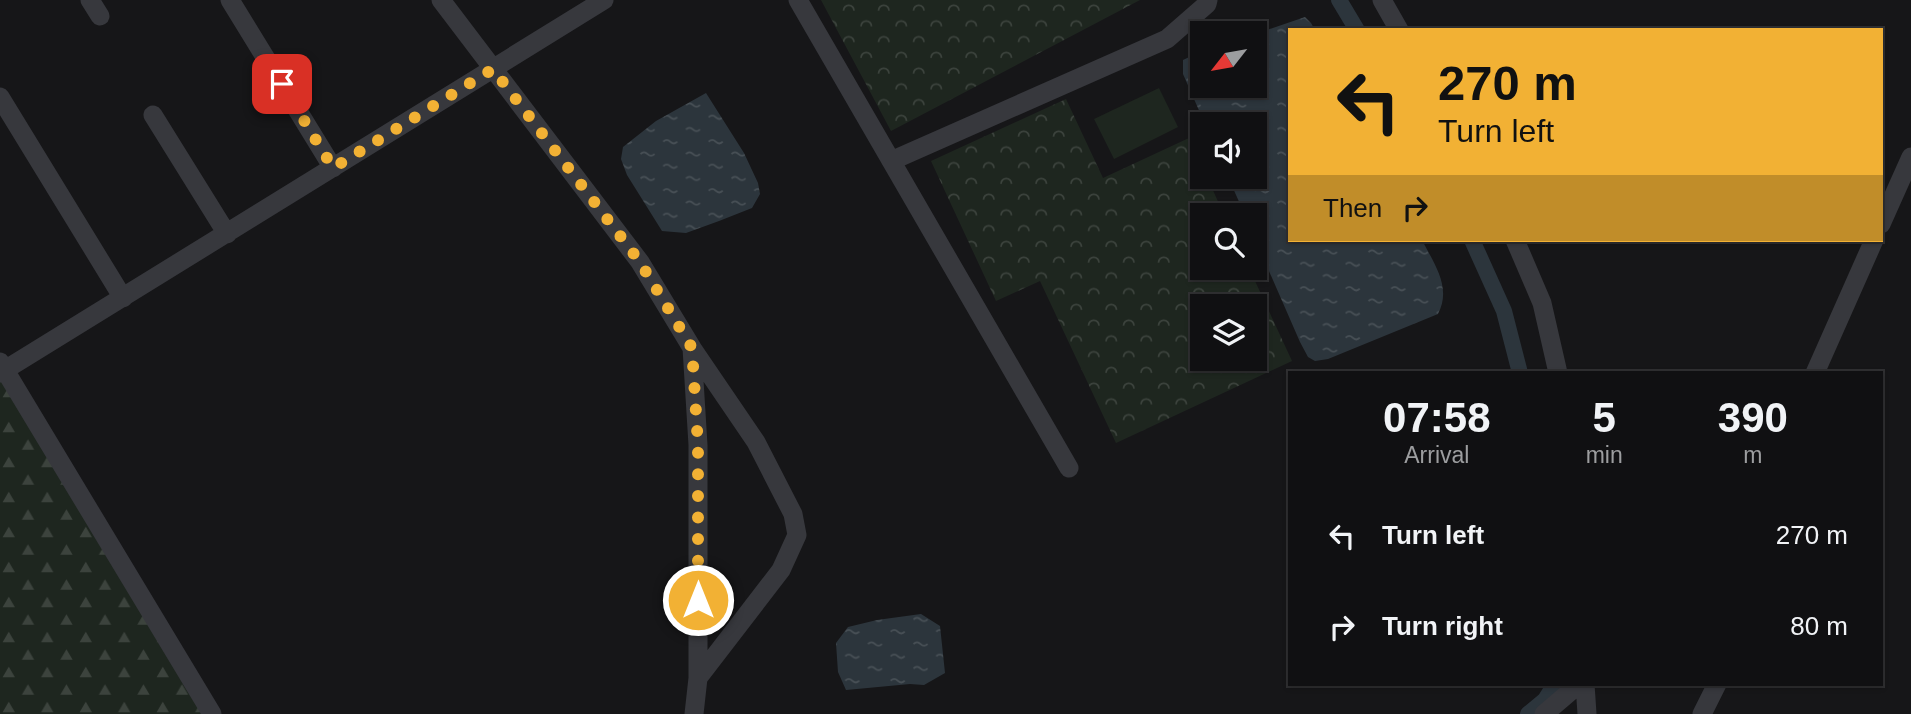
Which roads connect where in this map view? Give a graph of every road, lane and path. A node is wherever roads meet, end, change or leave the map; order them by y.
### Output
1 (230, 0) edge
2 (441, 0) edge
3 (604, 0) edge
4 (798, 0) edge
5 (1382, 0) edge
6 (1212, 1) edge
7 (1398, 28) edge
8 (493, 69) junction
9 (0, 97) edge
10 (153, 115) dead end
11 (1911, 157) edge
12 (891, 161) junction
13 (333, 168) junction
14 (1883, 220) edge
15 (227, 234) junction
16 (1516, 242) edge
17 (1873, 242) edge
18 (123, 298) junction
19 (692, 348) junction
20 (2, 369) edge
21 (1558, 371) edge
22 (1816, 371) edge
23 (1069, 468) dead end
24 (698, 678) junction
25 (1577, 686) edge
26 (1586, 686) edge
27 (1716, 686) edge
28 (212, 714) edge
29 (694, 714) edge
30 (1544, 714) edge
31 (1587, 714) edge
32 (1702, 714) edge

1 - 13 street
2 - 8 street
3 - 8 street
4 - 12 street
5 - 7 street
6 - 12 street
8 - 13 street
8 - 19 street
9 - 18 street
10 - 15 street
11 - 14 street
12 - 23 street
13 - 15 street
15 - 18 street
16 - 21 street
17 - 22 street
18 - 20 street
19 - 24 street
19 - 24 street
20 - 28 street
24 - 29 street
25 - 30 street
26 - 31 street
27 - 32 street

